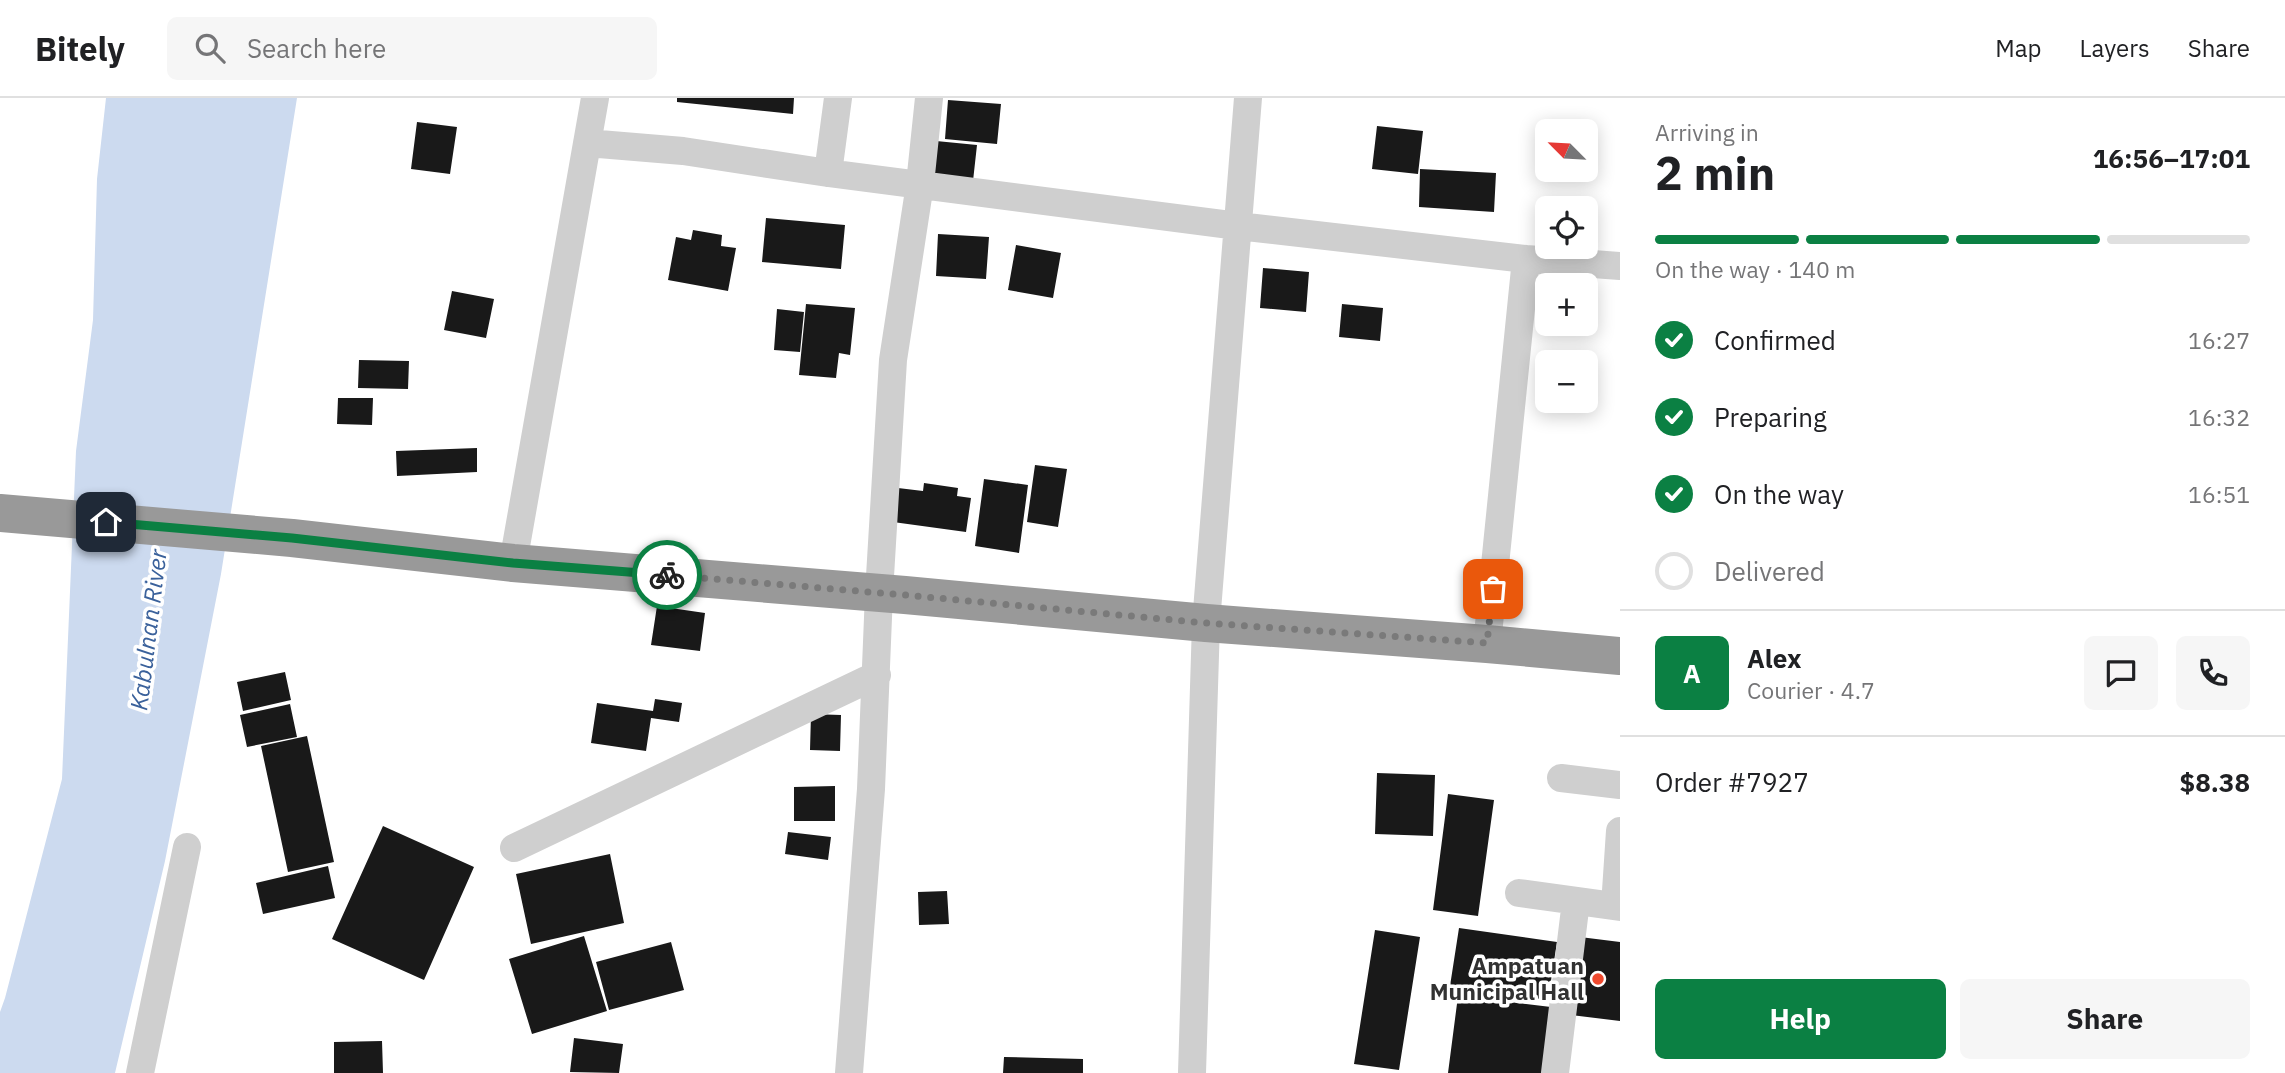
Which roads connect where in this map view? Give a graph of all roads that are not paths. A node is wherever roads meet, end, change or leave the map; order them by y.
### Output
1 (595, 98) edge
2 (838, 98) edge
3 (929, 98) edge
4 (1248, 98) edge
5 (587, 143) junction
6 (828, 173) junction
7 (920, 184) junction
8 (1238, 226) junction
9 (1525, 260) junction
10 (1620, 266) edge
11 (0, 513) edge
12 (513, 563) junction
13 (879, 593) junction
14 (1206, 623) junction
15 (1487, 643) junction
16 (1620, 656) edge
17 (877, 675) junction
18 (1561, 778) dead end
19 (1620, 785) edge
20 (1620, 831) edge
21 (187, 847) dead end
22 (514, 848) dead end
23 (1519, 893) dead end
24 (1576, 901) junction
25 (1617, 906) edge
26 (140, 1073) edge
27 (849, 1073) edge
28 (1192, 1073) edge
29 (1555, 1073) edge

1 - 5 street
2 - 6 street
3 - 7 street
4 - 8 street
5 - 6 street
5 - 12 street
6 - 7 street
7 - 8 street
7 - 13 street
8 - 9 street
8 - 14 street
9 - 10 street
9 - 15 street
11 - 12 highway
12 - 13 highway
13 - 14 highway
13 - 17 street
14 - 15 highway
14 - 28 street
15 - 16 highway
17 - 22 street
17 - 27 street
18 - 19 street
20 - 25 street
21 - 26 street
23 - 24 street
24 - 25 street
24 - 29 street

